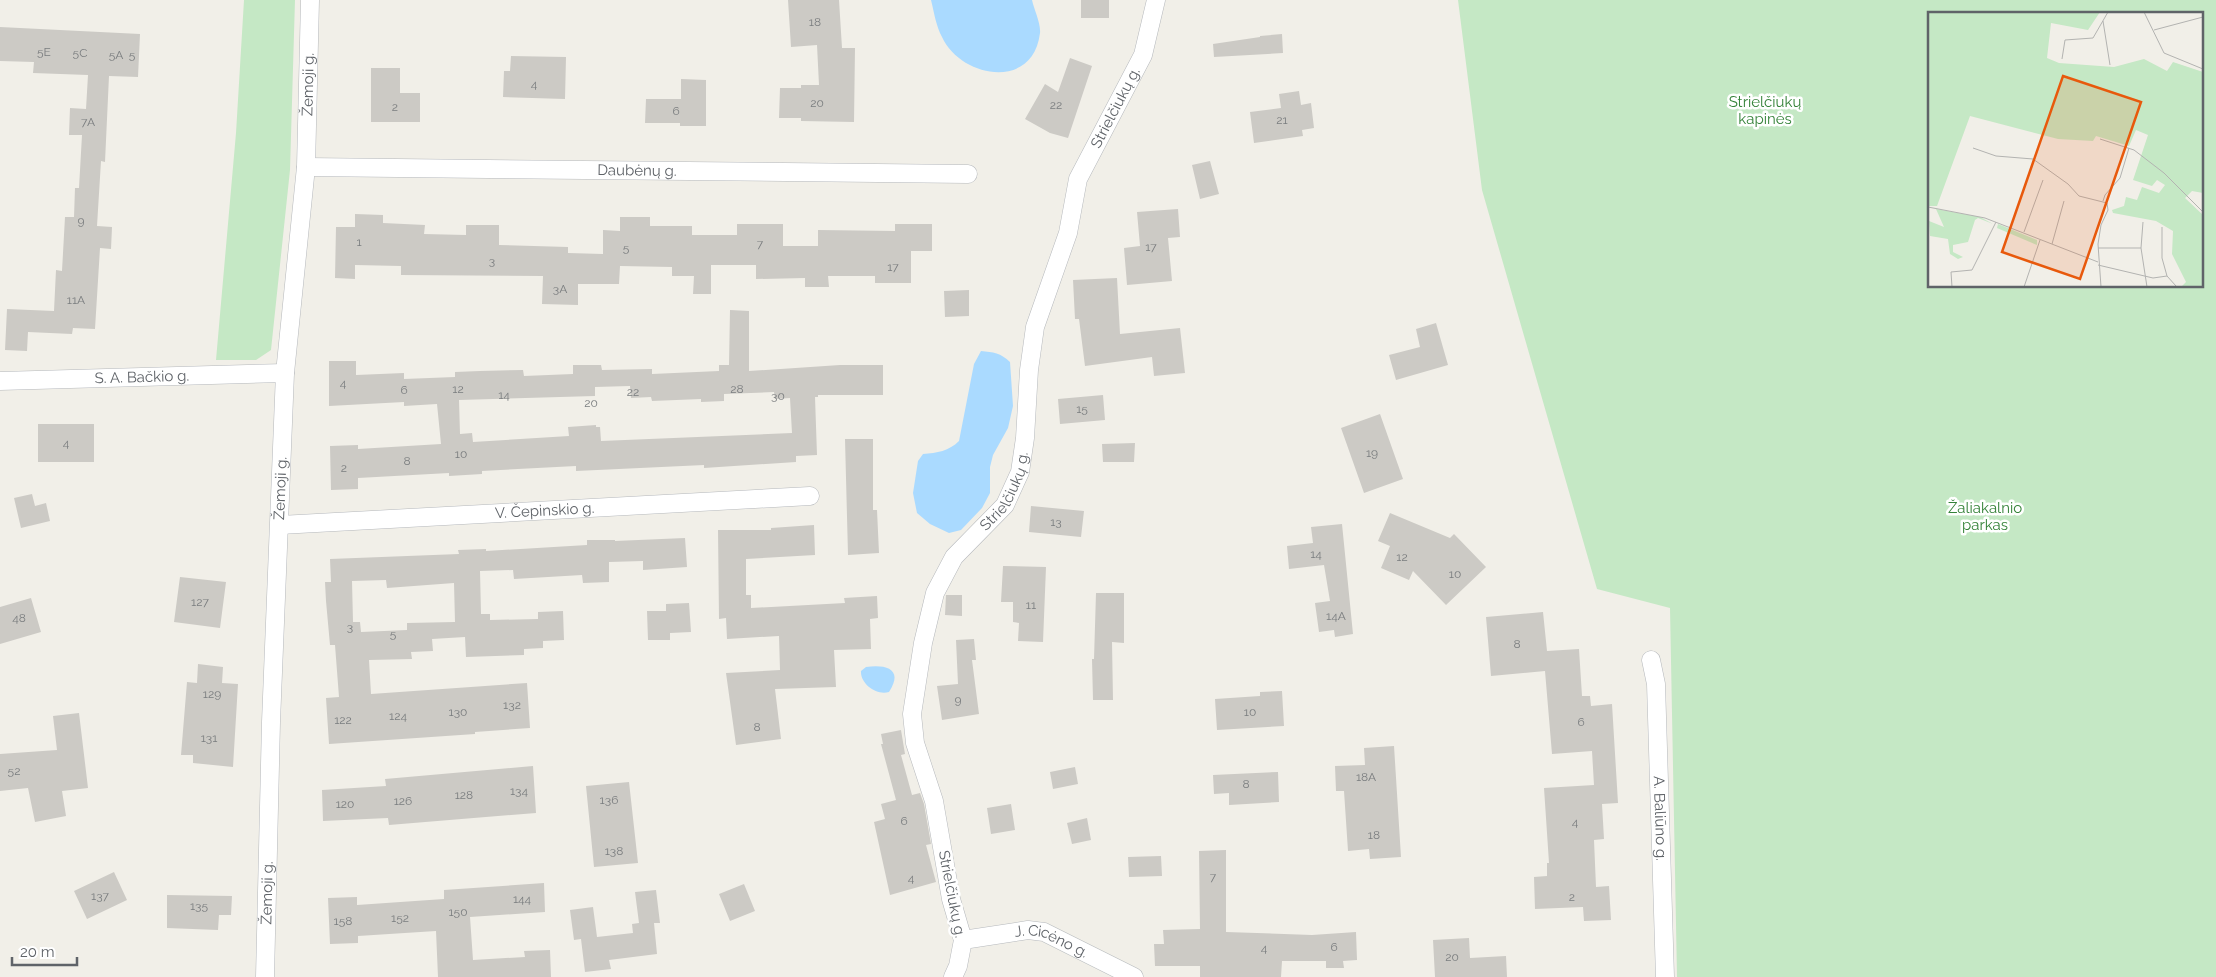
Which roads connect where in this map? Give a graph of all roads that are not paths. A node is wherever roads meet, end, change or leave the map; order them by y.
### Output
1 (310, 0) edge
2 (1156, 0) edge
3 (306, 167) junction
4 (968, 174) dead end
5 (285, 373) junction
6 (0, 380) edge
7 (810, 496) dead end
8 (280, 525) junction
9 (1651, 660) dead end
10 (963, 940) junction
11 (265, 977) edge
12 (953, 977) edge
13 (1134, 977) edge
14 (1666, 977) edge

1 - 3 street, Žemoji g.
2 - 10 street, Strielčiukų g.
3 - 4 street, Daubėnų g.
3 - 5 street, Žemoji g.
5 - 6 street, S. A. Bačkio g.
5 - 8 street, Žemoji g.
7 - 8 street, V. Čepinskio g.
8 - 11 street, Žemoji g.
9 - 14 street, A. Baliūno g.
10 - 12 street, Strielčiukų g.
10 - 13 street, J. Cicėno g.

